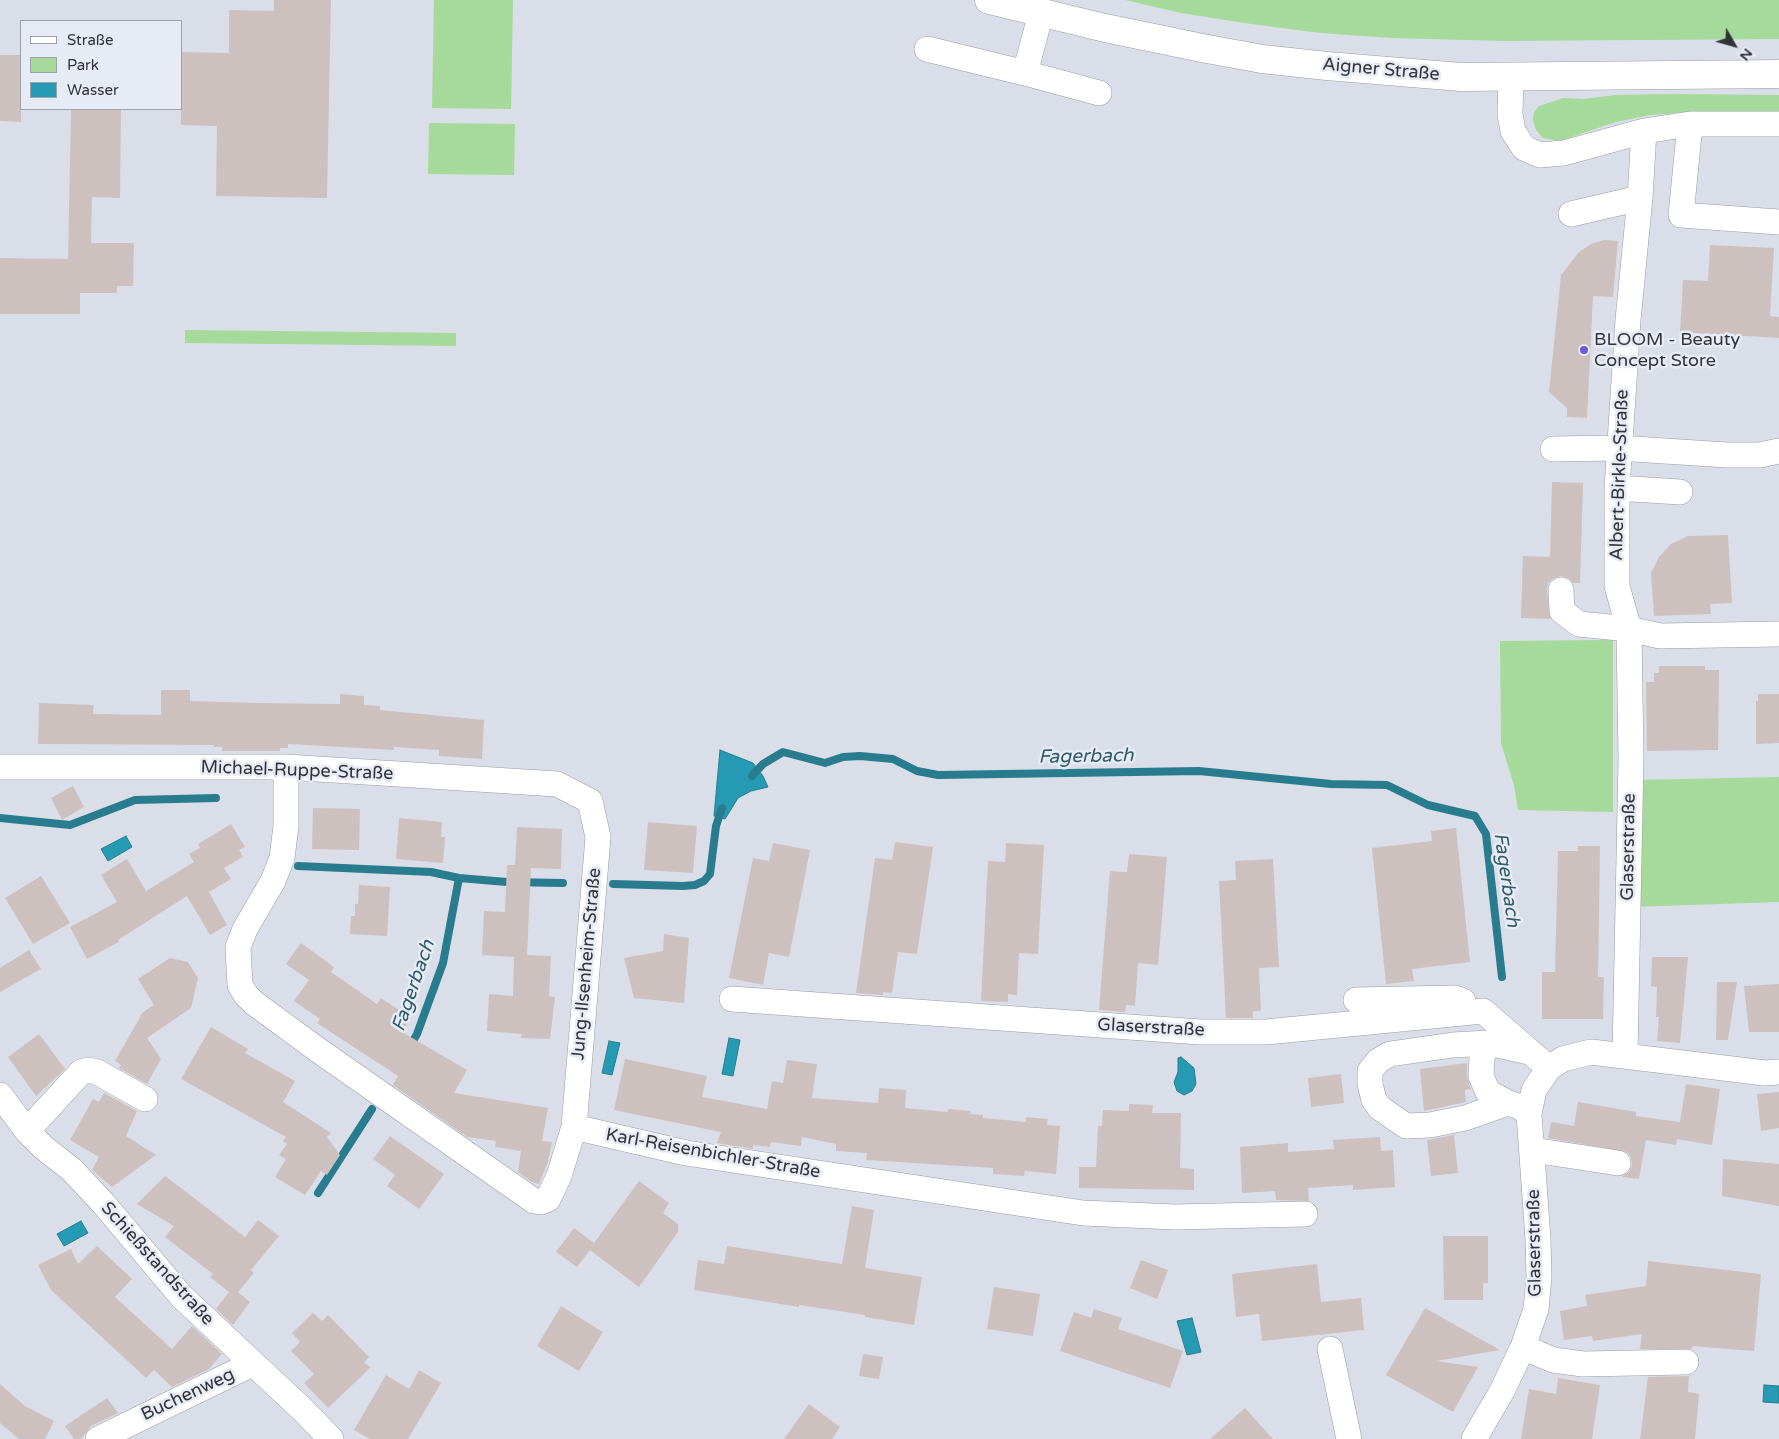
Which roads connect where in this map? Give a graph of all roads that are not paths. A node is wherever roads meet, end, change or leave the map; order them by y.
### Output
1 (989, 0) edge
2 (1041, 13) junction
3 (927, 49) dead end
4 (1025, 74) junction
5 (1779, 74) edge
6 (1511, 77) junction
7 (1099, 93) dead end
8 (1690, 124) junction
9 (1779, 124) edge
10 (1644, 131) junction
11 (1640, 198) junction
12 (1572, 214) dead end
13 (1779, 222) edge
14 (1618, 448) junction
15 (1554, 449) dead end
16 (1779, 451) edge
17 (1617, 488) junction
18 (1680, 492) dead end
19 (1561, 590) dead end
20 (1629, 630) junction
21 (1779, 634) edge
22 (1630, 759) joint
23 (0, 767) edge
24 (286, 767) junction
25 (590, 802) joint
26 (732, 999) dead end
27 (1356, 1000) dead end
28 (1483, 1011) junction
29 (1489, 1043) junction
30 (1625, 1055) junction
31 (1540, 1060) junction
32 (1779, 1072) edge
33 (0, 1095) edge
34 (145, 1099) dead end
35 (1518, 1108) junction
36 (574, 1127) junction
37 (27, 1131) junction
38 (1533, 1150) junction
39 (1618, 1163) dead end
40 (1305, 1214) dead end
41 (1523, 1347) junction
42 (1330, 1349) dead end
43 (1686, 1362) dead end
44 (252, 1364) junction
45 (98, 1439) edge
46 (331, 1439) edge
47 (1349, 1439) edge
48 (1474, 1439) edge

1 - 2 main road, Aigner Straße
2 - 4 street
2 - 6 main road, Aigner Straße
3 - 4 street
4 - 7 street
5 - 6 main road, Aigner Straße
6 - 10 street
8 - 9 street
8 - 10 street
8 - 13 street
10 - 11 street, Albert-Birkle-Straße
11 - 12 street
11 - 14 street, Albert-Birkle-Straße
14 - 15 street
14 - 16 street
14 - 17 street, Albert-Birkle-Straße
17 - 18 street
17 - 20 street, Albert-Birkle-Straße
19 - 20 street
20 - 21 street
20 - 22 street, Albert-Birkle-Straße
22 - 30 street, Glaserstraße
23 - 24 street, Michael-Ruppe-Straße
24 - 25 street, Michael-Ruppe-Straße
24 - 36 street
25 - 36 street, Jung-Ilsenheim-Straße
26 - 28 street, Glaserstraße
27 - 28 street
28 - 31 street
29 - 31 street
29 - 35 street
29 - 35 street
30 - 31 street, Glaserstraße
30 - 32 street, Glaserstraße
31 - 35 street, Glaserstraße
33 - 37 street, Schießstandstraße
34 - 37 street
35 - 38 street, Glaserstraße
36 - 40 street, Karl-Reisenbichler-Straße
37 - 44 street, Schießstandstraße
38 - 39 street
38 - 41 street, Glaserstraße
41 - 43 street
41 - 48 street, Glaserstraße
42 - 47 street
44 - 45 street, Buchenweg
44 - 46 street, Schießstandstraße

